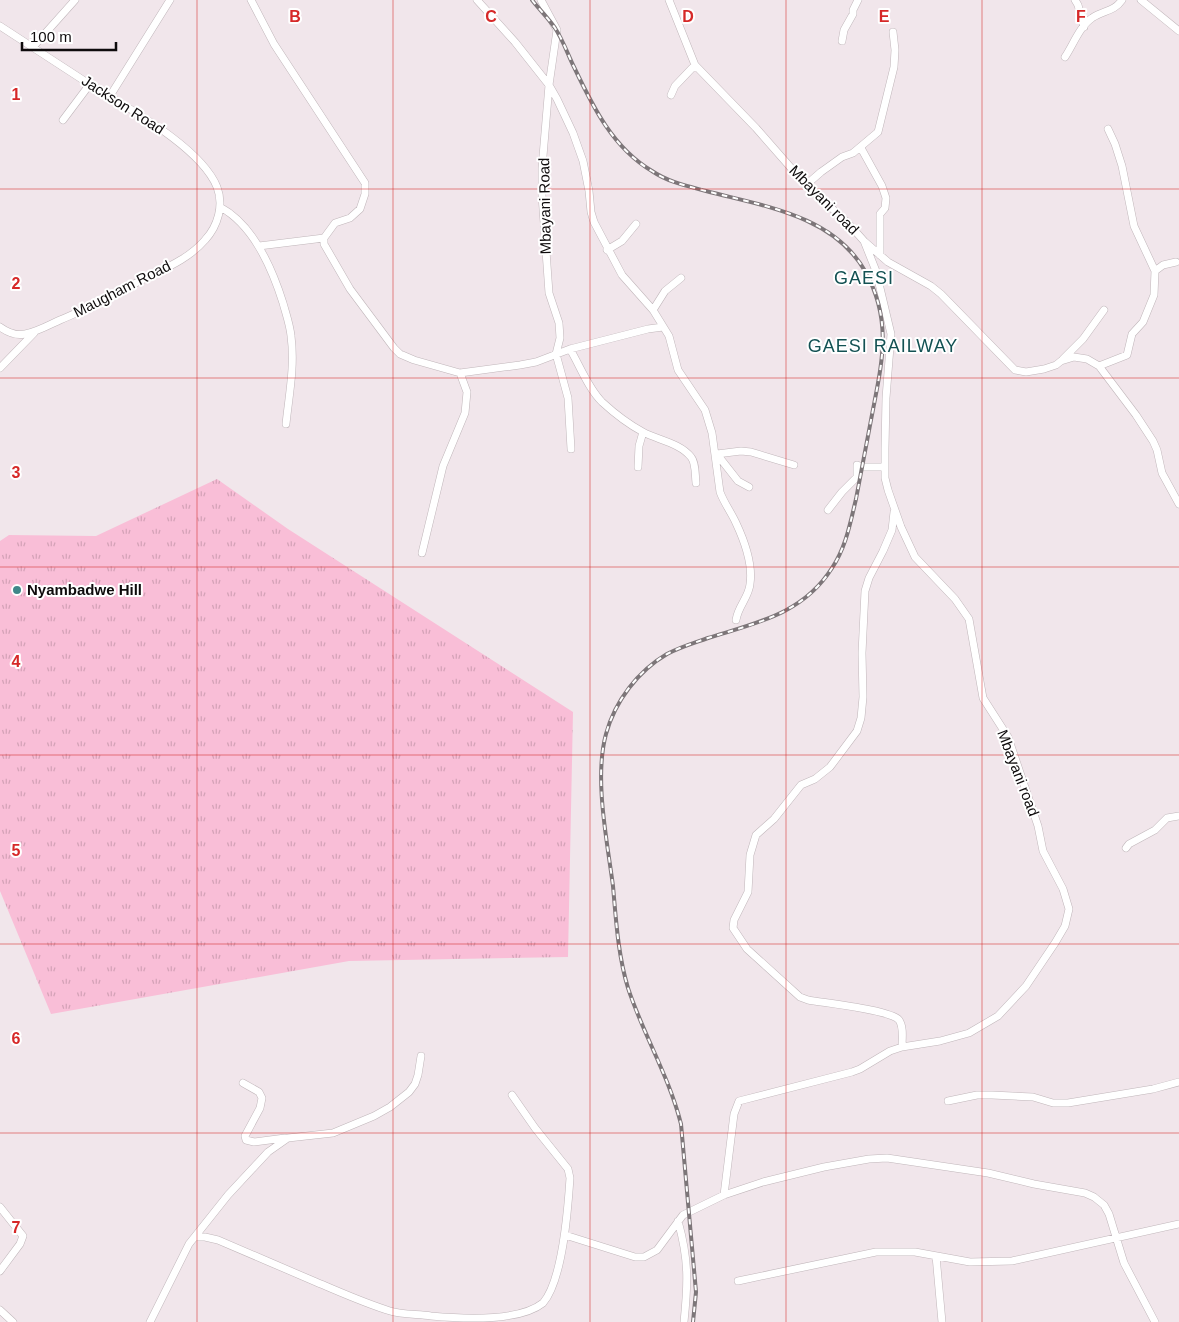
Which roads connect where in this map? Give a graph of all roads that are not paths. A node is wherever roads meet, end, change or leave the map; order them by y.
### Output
1 (76, 0) edge
2 (170, 0) edge
3 (251, 0) edge
4 (476, 0) edge
5 (541, 0) edge
6 (669, 0) edge
7 (858, 0) edge
8 (1075, 0) edge
9 (1122, 0) edge
10 (1141, 0) edge
11 (0, 26) edge
12 (1084, 27) junction
13 (1179, 31) edge
14 (893, 32) dead end
15 (842, 41) dead end
16 (33, 47) junction
17 (1066, 57) dead end
18 (695, 65) junction
19 (90, 84) junction
20 (549, 85) junction
21 (671, 95) dead end
22 (110, 96) junction
23 (63, 120) dead end
24 (1108, 129) dead end
25 (861, 148) junction
26 (806, 185) junction
27 (220, 206) junction
28 (636, 224) dead end
29 (324, 238) junction
30 (864, 242) junction
31 (259, 246) junction
32 (607, 250) junction
33 (880, 255) junction
34 (1176, 262) dead end
35 (1155, 271) junction
36 (680, 278) dead end
37 (653, 310) junction
38 (1104, 310) dead end
39 (0, 327) edge
40 (663, 327) junction
41 (36, 330) junction
42 (570, 349) junction
43 (556, 354) junction
44 (1062, 361) junction
45 (1099, 366) junction
46 (0, 368) edge
47 (460, 372) junction
48 (286, 424) dead end
49 (643, 432) junction
50 (571, 449) dead end
51 (716, 452) junction
52 (794, 465) dead end
53 (638, 467) dead end
54 (884, 467) junction
55 (696, 483) dead end
56 (749, 487) dead end
57 (1179, 504) edge
58 (895, 508) junction
59 (828, 510) dead end
60 (422, 553) dead end
61 (736, 620) dead end
62 (1179, 816) edge
63 (1126, 848) dead end
64 (902, 1047) junction
65 (421, 1056) dead end
66 (1179, 1082) edge
67 (243, 1083) dead end
68 (512, 1095) dead end
69 (948, 1101) dead end
70 (288, 1138) junction
71 (724, 1195) junction
72 (0, 1208) edge
73 (678, 1221) junction
74 (1179, 1224) edge
75 (565, 1235) junction
76 (195, 1237) junction
77 (1116, 1238) junction
78 (936, 1256) junction
79 (0, 1271) edge
80 (738, 1280) dead end
81 (0, 1310) edge
82 (13, 1322) edge
83 (150, 1322) edge
84 (684, 1322) edge
85 (942, 1322) edge
86 (1155, 1322) edge

1 - 16 street
2 - 22 street
3 - 29 street
4 - 20 street
5 - 20 street, Mbayani Road
6 - 18 street, Mbayani road
7 - 15 street
8 - 12 street
9 - 12 street
10 - 13 street
11 - 16 street, Jackson Road
12 - 17 street
14 - 25 street
16 - 19 street, Jackson Road
18 - 21 street
18 - 26 street, Mbayani road
19 - 22 street, Jackson Road
19 - 23 street
20 - 32 street
20 - 43 street, Mbayani Road
22 - 27 street, Jackson Road
24 - 35 street
25 - 26 street
25 - 33 street
26 - 30 street, Mbayani road
27 - 31 street
27 - 41 street, Maugham Road
28 - 32 street
29 - 31 street
29 - 47 street
30 - 33 street
30 - 54 street, Mbayani road
31 - 48 street
32 - 37 street
33 - 44 street
34 - 35 street
35 - 45 street
36 - 37 street
37 - 40 street
38 - 44 street
39 - 41 street, Maugham Road
40 - 42 street
40 - 51 street
41 - 46 street
42 - 43 street
42 - 49 street
43 - 47 street
43 - 50 street
44 - 45 street
45 - 57 street
47 - 60 street
49 - 53 street
49 - 55 street
51 - 52 street
51 - 56 street
51 - 61 street
54 - 58 street, Mbayani road
54 - 59 street
58 - 64 street, Mbayani road
58 - 64 street
62 - 63 street
64 - 71 street, Mbayani road
65 - 70 street
66 - 69 street
67 - 70 street
68 - 75 street
70 - 76 street
71 - 73 street
71 - 77 street
72 - 79 street
73 - 75 street
73 - 84 street
74 - 77 street
75 - 76 street
76 - 83 street
77 - 78 street
77 - 86 street
78 - 80 street
78 - 85 street
81 - 82 street

